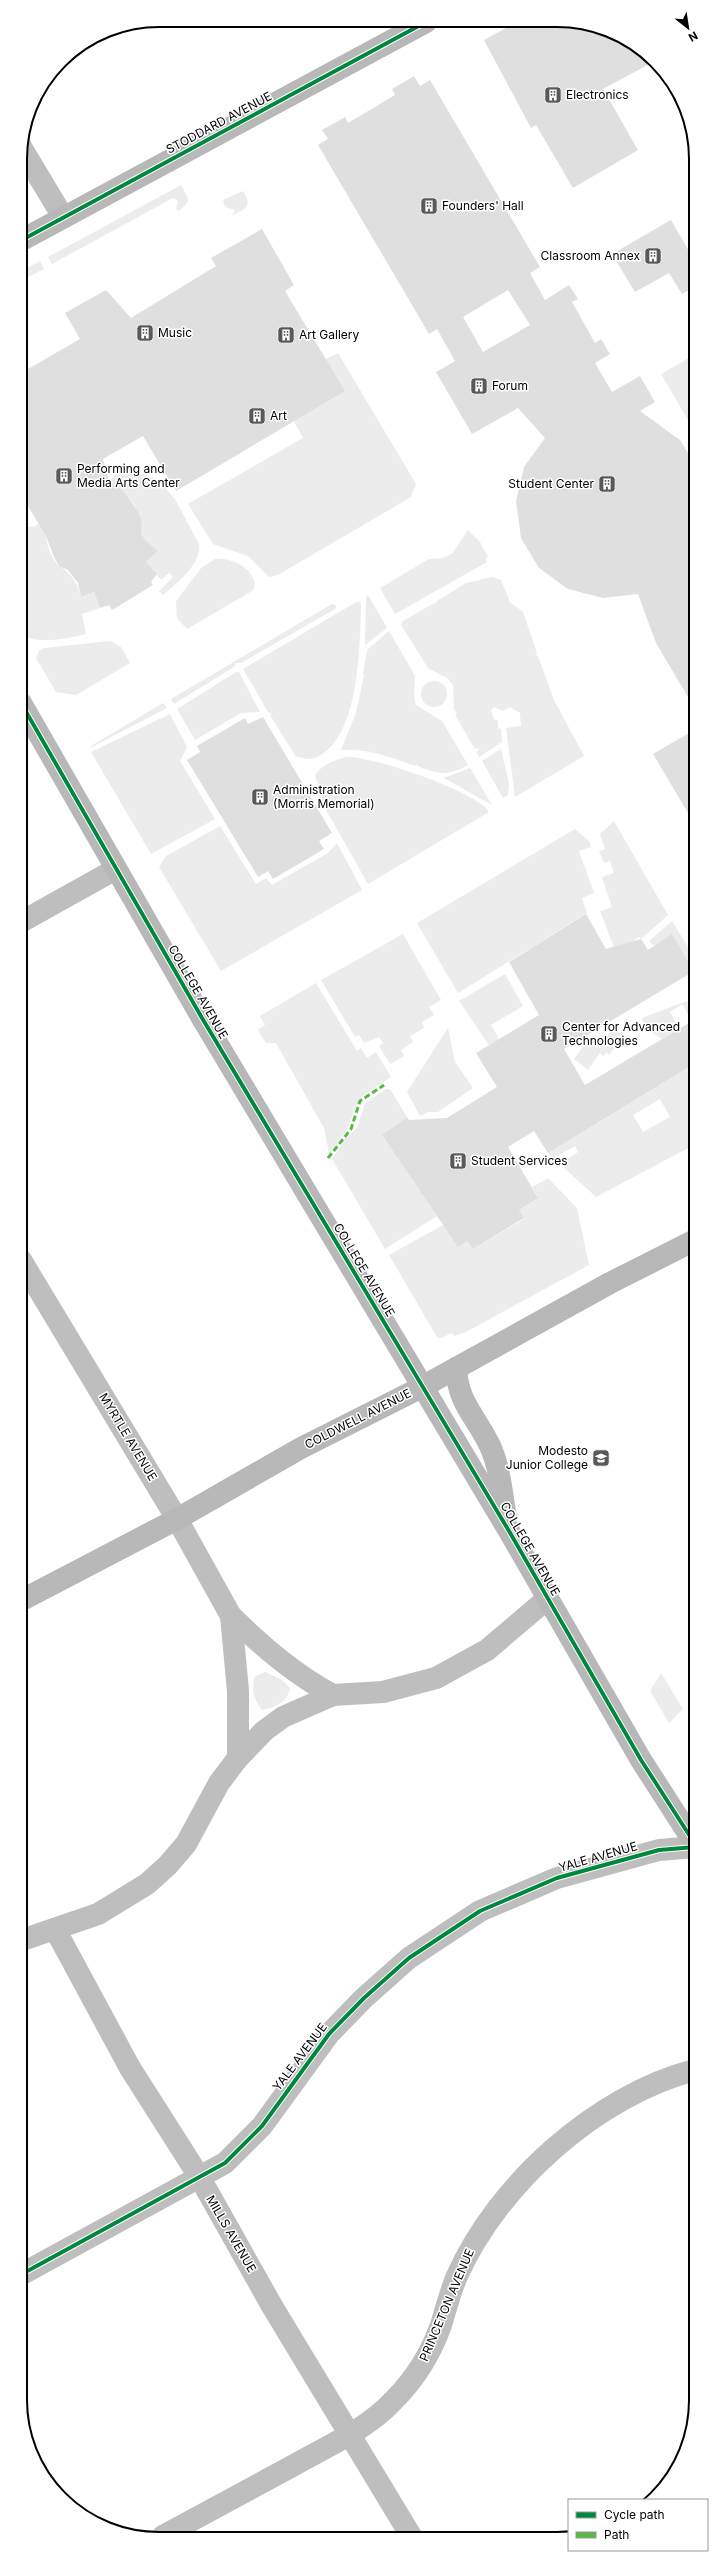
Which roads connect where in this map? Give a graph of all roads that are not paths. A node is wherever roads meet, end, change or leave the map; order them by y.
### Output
1 (417, 27) edge
2 (27, 157) edge
3 (63, 217) junction
4 (27, 237) edge
5 (27, 714) edge
6 (116, 869) junction
7 (27, 919) edge
8 (689, 1242) edge
9 (27, 1270) edge
10 (456, 1368) junction
11 (422, 1387) junction
12 (177, 1518) junction
13 (509, 1531) junction
14 (27, 1597) edge
15 (547, 1599) junction
16 (232, 1616) junction
17 (333, 1695) junction
18 (238, 1758) junction
19 (689, 1835) edge
20 (689, 1848) edge
21 (55, 1929) junction
22 (27, 1938) edge
23 (689, 2072) edge
24 (200, 2178) junction
25 (27, 2271) edge
26 (349, 2435) junction
27 (170, 2532) edge
28 (409, 2532) edge

1 - 3 street, STODDARD AVENUE
2 - 3 street
3 - 4 street, STODDARD AVENUE
5 - 6 street, COLLEGE AVENUE
6 - 7 street
6 - 11 street, COLLEGE AVENUE
8 - 10 street, COLDWELL AVENUE
9 - 12 street, MYRTLE AVENUE
10 - 11 street, COLDWELL AVENUE
10 - 13 street
11 - 12 street, COLDWELL AVENUE
11 - 13 street, COLLEGE AVENUE
12 - 14 street, COLDWELL AVENUE
12 - 16 street, MYRTLE AVENUE
13 - 15 street, COLLEGE AVENUE
15 - 17 street
15 - 19 street, COLLEGE AVENUE
16 - 17 street, MYRTLE AVENUE
16 - 18 street, MYRTLE AVENUE
17 - 18 street
18 - 21 street
20 - 24 street, YALE AVENUE
21 - 22 street
21 - 24 street, MILLS AVENUE
23 - 26 street, PRINCETON AVENUE
24 - 25 street, YALE AVENUE
24 - 26 street, MILLS AVENUE
26 - 27 street, PRINCETON AVENUE
26 - 28 street, MILLS AVENUE

